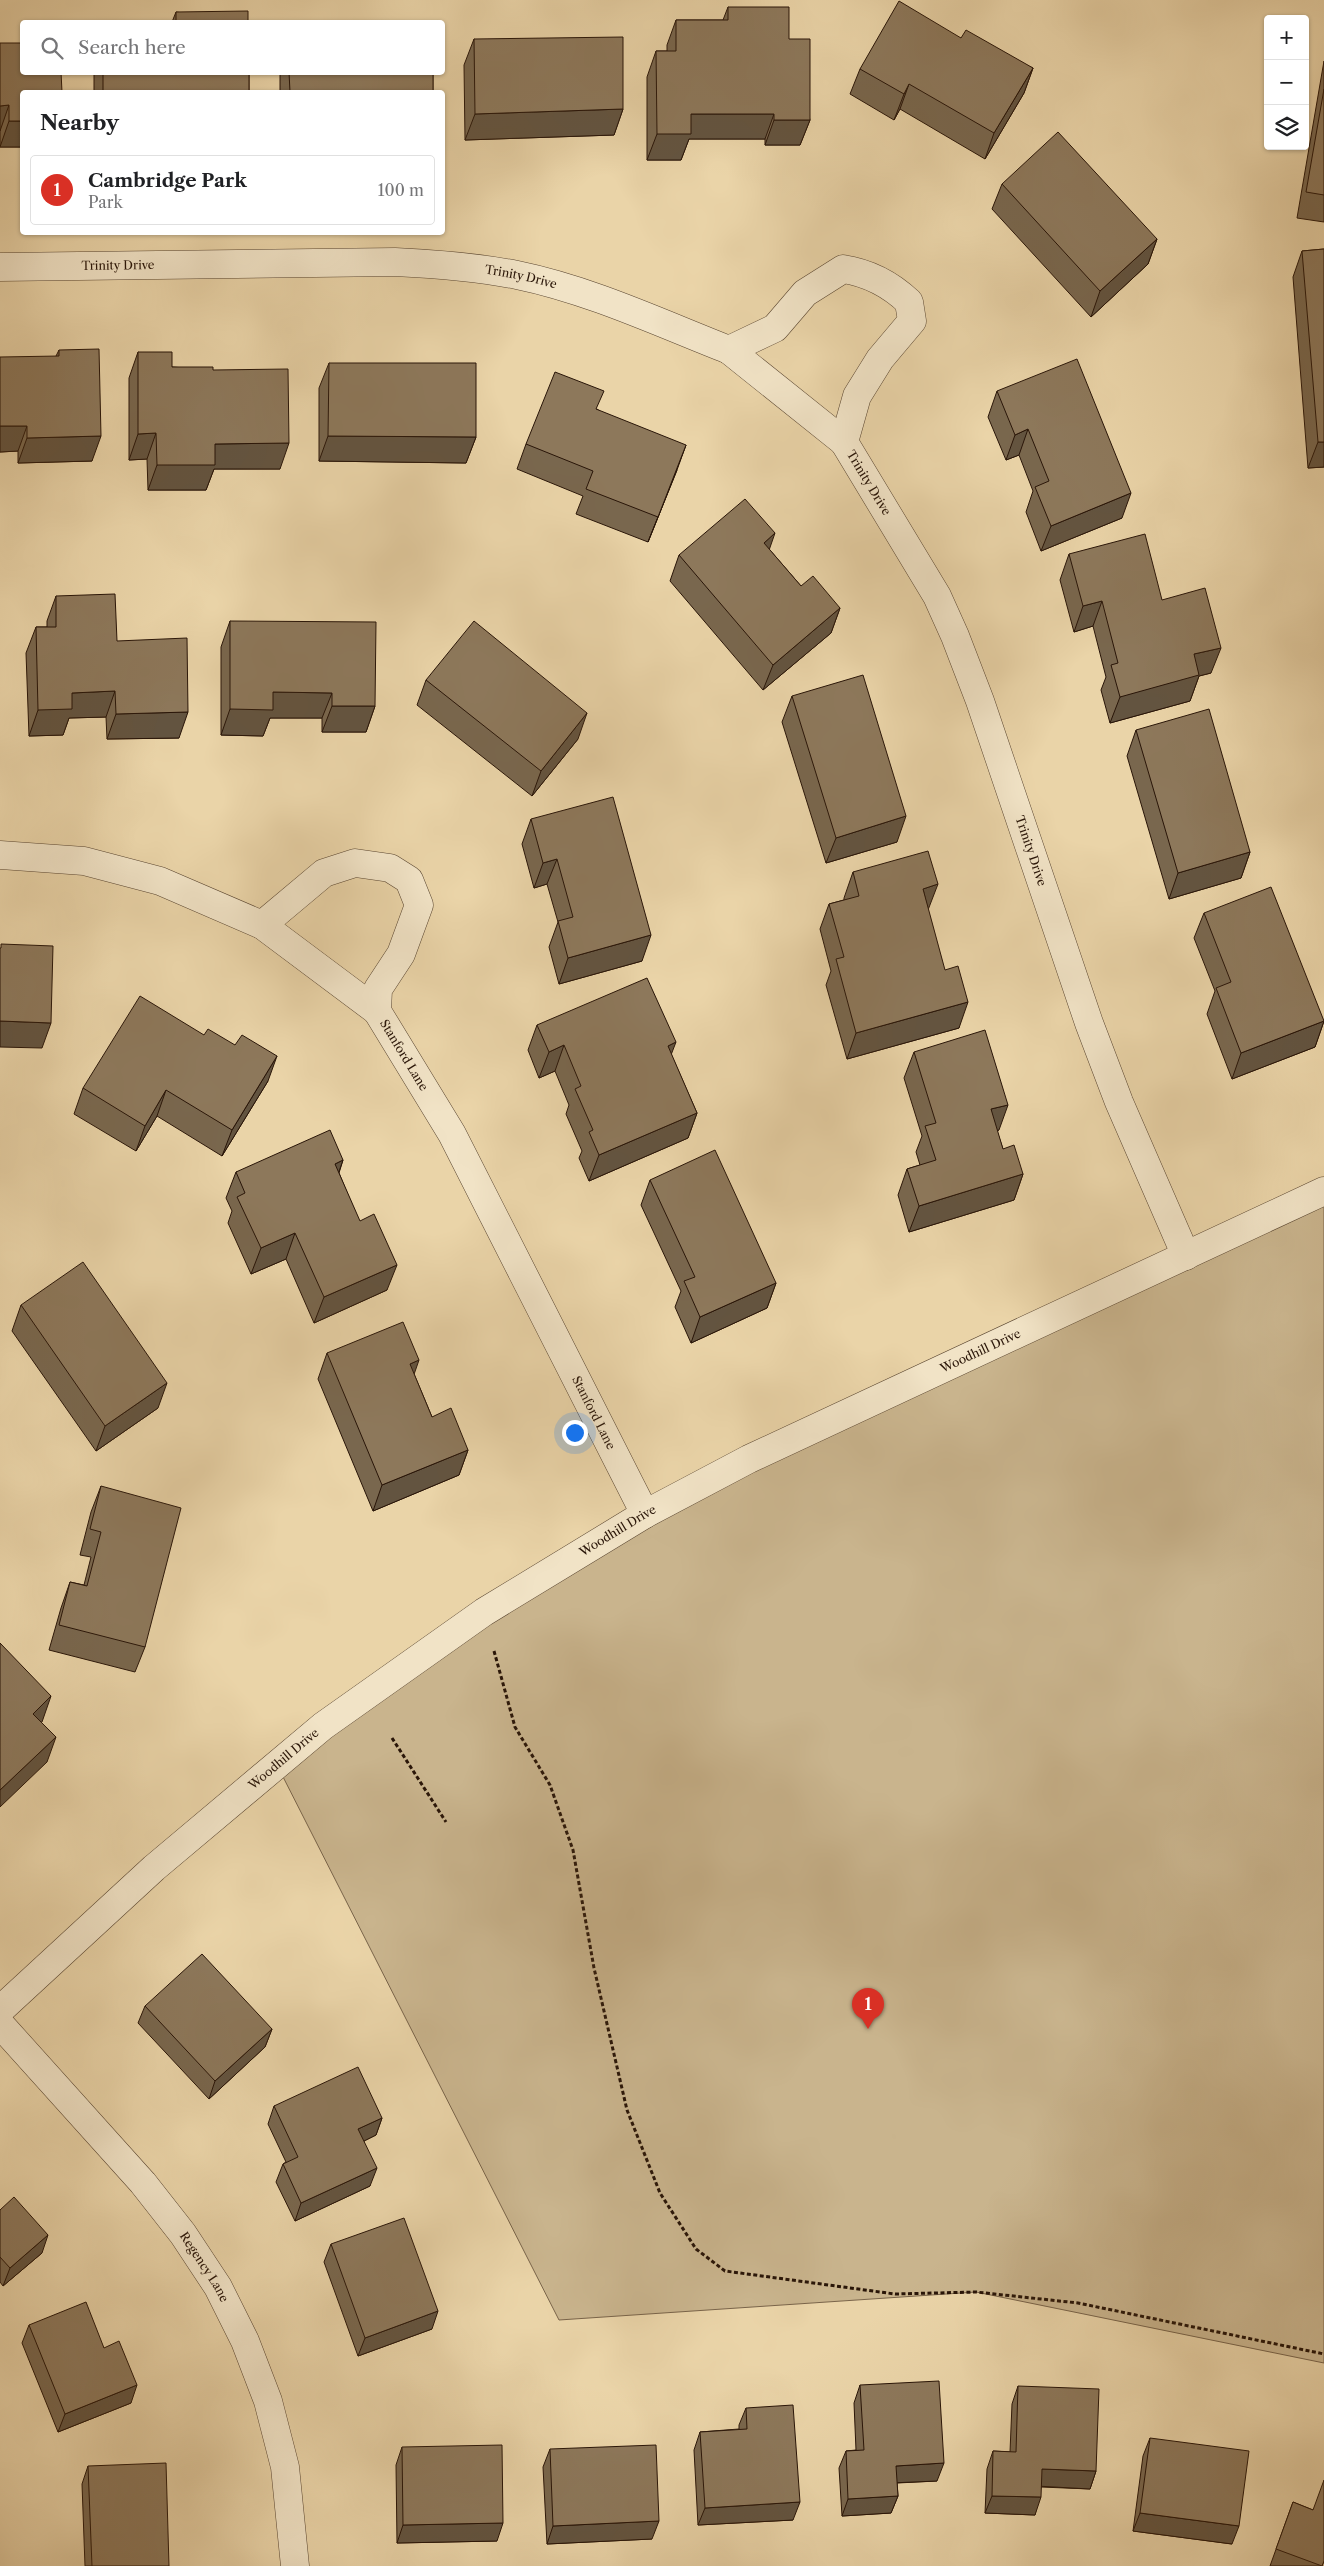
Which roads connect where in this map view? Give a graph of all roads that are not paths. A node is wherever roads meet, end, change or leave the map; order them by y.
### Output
1 (0, 267) edge
2 (729, 350) junction
3 (844, 442) junction
4 (0, 854) edge
5 (262, 925) junction
6 (377, 1011) junction
7 (1324, 1192) edge
8 (1186, 1256) junction
9 (645, 1514) junction
10 (0, 2010) edge
11 (0, 2024) edge
12 (295, 2566) edge

1 - 2 street, Trinity Drive
2 - 3 street
2 - 3 street, Trinity Drive
3 - 8 street, Trinity Drive
4 - 5 street
5 - 6 street
5 - 6 street, Stanford Lane
6 - 9 street, Stanford Lane
7 - 8 street, Woodhill Drive
8 - 9 street, Woodhill Drive
9 - 10 street, Woodhill Drive
11 - 12 street, Regency Lane

